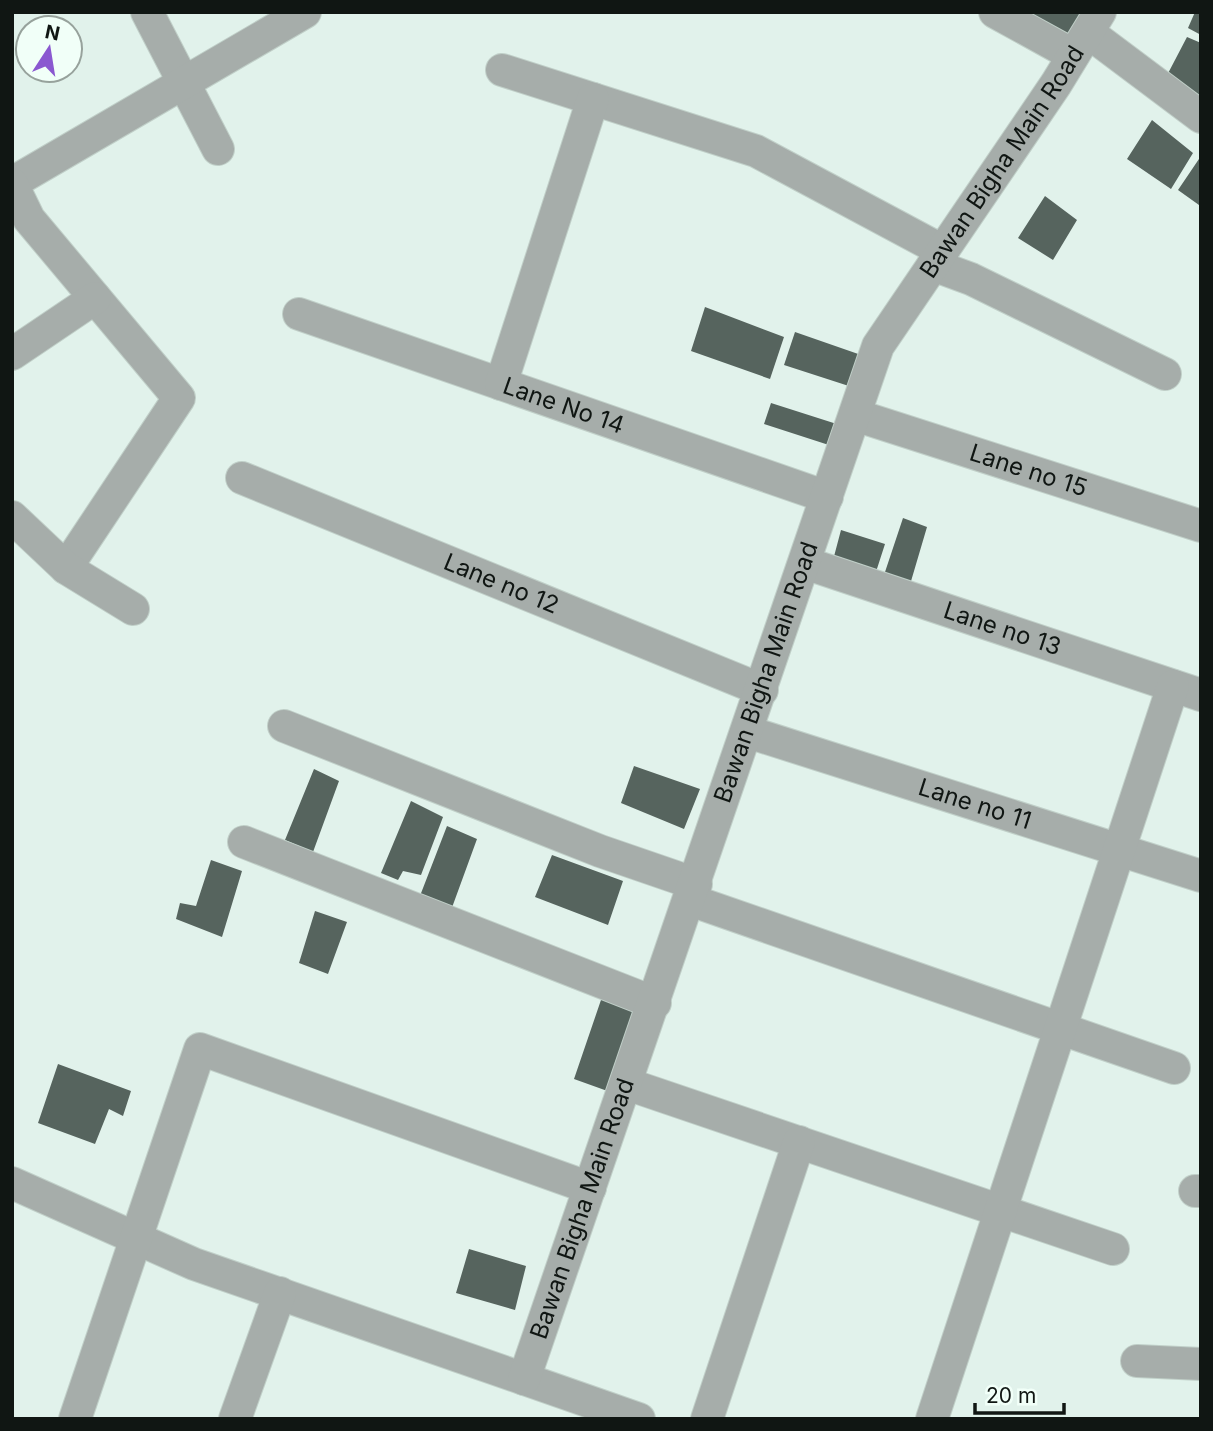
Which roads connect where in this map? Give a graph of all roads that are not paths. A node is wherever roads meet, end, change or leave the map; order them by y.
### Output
1 (147, 12) edge
2 (304, 12) edge
3 (995, 12) edge
4 (1088, 33) edge
5 (502, 70) dead end
6 (184, 83) junction
7 (593, 99) junction
8 (1201, 117) edge
9 (218, 149) dead end
10 (12, 184) edge
11 (938, 258) junction
12 (95, 298) junction
13 (299, 314) dead end
14 (12, 354) edge
15 (1165, 374) dead end
16 (501, 384) junction
17 (855, 415) junction
18 (242, 478) dead end
19 (827, 497) junction
20 (12, 517) edge
21 (1201, 526) edge
22 (805, 563) junction
23 (66, 568) junction
24 (133, 609) dead end
25 (762, 690) junction
26 (1187, 691) edge
27 (284, 726) dead end
28 (748, 732) junction
29 (244, 842) dead end
30 (1119, 850) junction
31 (1201, 876) edge
32 (693, 892) junction
33 (655, 1003) junction
34 (1060, 1028) junction
35 (1174, 1068) dead end
36 (627, 1084) junction
37 (799, 1142) junction
38 (12, 1184) edge
39 (590, 1188) junction
40 (1000, 1210) junction
41 (138, 1239) junction
42 (1113, 1249) dead end
43 (279, 1293) junction
44 (1137, 1361) dead end
45 (1201, 1364) edge
46 (524, 1379) junction
47 (75, 1419) edge
48 (235, 1419) edge
49 (639, 1419) edge
50 (707, 1419) edge
51 (932, 1419) edge

1 - 6 street
2 - 6 street
3 - 4 street
4 - 8 street
4 - 11 street, Bawan Bigha Main Road
5 - 7 street
6 - 9 street
6 - 10 street
7 - 11 street
7 - 16 street
10 - 12 street
11 - 15 street
11 - 17 street, Bawan Bigha Main Road
12 - 14 street
12 - 23 street
13 - 16 street, Lane No 14
16 - 19 street, Lane No 14
17 - 19 street, Bawan Bigha Main Road
17 - 21 street, Lane no 15
18 - 25 street, Lane no 12
19 - 22 street, Bawan Bigha Main Road
20 - 23 street
22 - 25 street, Bawan Bigha Main Road
22 - 26 street, Lane no 13
23 - 24 street
25 - 28 street, Bawan Bigha Main Road
26 - 30 street
27 - 32 street
28 - 30 street, Lane no 11
28 - 32 street, Bawan Bigha Main Road
29 - 33 street
30 - 31 street, Lane no 11
30 - 34 street
32 - 33 street, Bawan Bigha Main Road
32 - 34 street
33 - 36 street, Bawan Bigha Main Road
34 - 35 street
34 - 40 street
36 - 37 street
36 - 39 street, Bawan Bigha Main Road
37 - 40 street
37 - 50 street
38 - 41 street
39 - 41 street
39 - 46 street, Bawan Bigha Main Road
40 - 42 street
40 - 51 street
41 - 43 street
41 - 47 street
43 - 46 street
43 - 48 street
44 - 45 street
46 - 49 street

